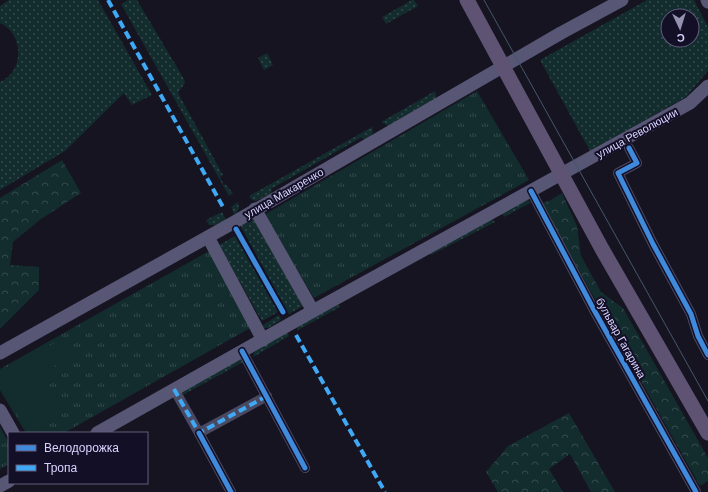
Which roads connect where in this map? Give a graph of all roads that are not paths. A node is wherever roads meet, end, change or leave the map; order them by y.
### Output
1 (467, 0) edge
2 (622, 0) edge
3 (504, 67) junction
4 (708, 86) edge
5 (629, 148) dead end
6 (561, 174) junction
7 (531, 191) junction
8 (256, 209) junction
9 (208, 237) junction
10 (313, 311) junction
11 (263, 340) junction
12 (242, 351) junction
13 (0, 353) edge
14 (708, 355) edge
15 (174, 389) junction
16 (267, 396) junction
17 (0, 410) edge
18 (13, 432) edge
19 (99, 432) edge
20 (199, 433) junction
21 (708, 433) edge
22 (305, 468) dead end
23 (231, 492) edge
24 (696, 492) edge

1 - 3 main road
2 - 3 main road
3 - 6 main road
3 - 8 main road, улица Макаренко
4 - 6 main road, улица Революции
5 - 14 street
6 - 7 main road
6 - 21 main road
7 - 10 main road
7 - 24 street, бульвар Гагарина
8 - 9 main road, улица Макаренко
8 - 10 main road
9 - 11 main road
9 - 13 main road, улица Макаренко
10 - 11 main road
11 - 12 main road
12 - 15 main road
12 - 16 street
15 - 19 main road
15 - 20 street
16 - 20 street
16 - 22 street
17 - 18 main road
20 - 23 street

